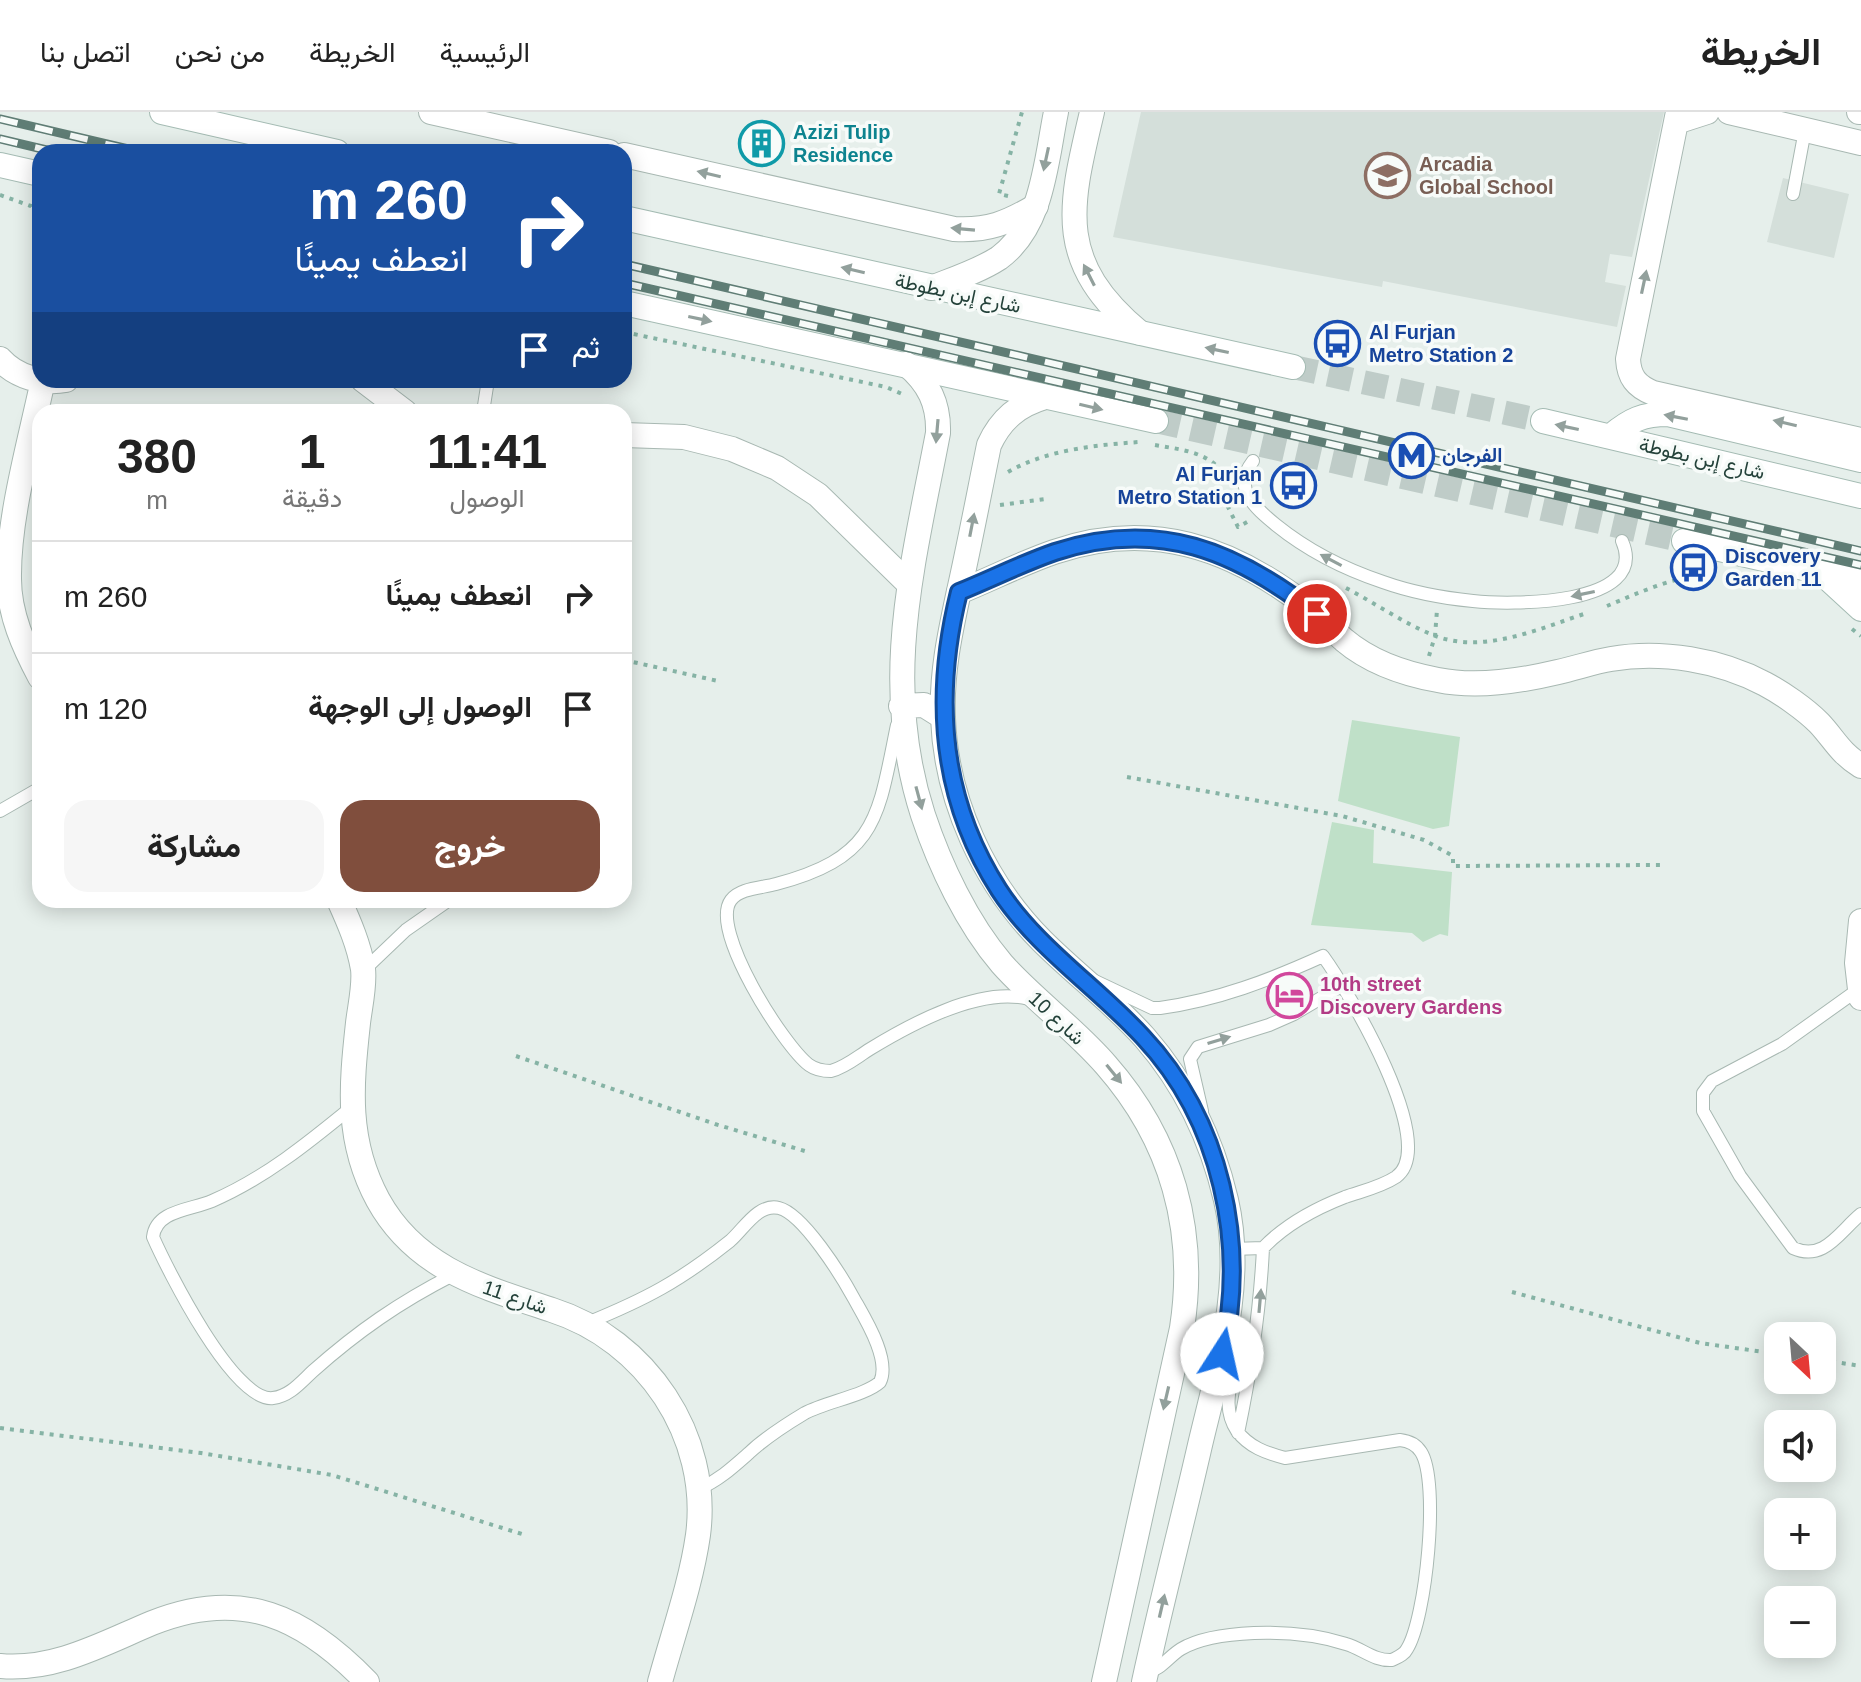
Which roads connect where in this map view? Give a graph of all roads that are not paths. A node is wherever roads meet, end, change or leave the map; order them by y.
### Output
1 (162, 112) edge
2 (431, 112) edge
3 (1056, 112) edge
4 (1092, 112) edge
5 (1707, 112) edge
6 (1729, 112) edge
7 (1677, 117) edge
8 (1805, 130) junction
9 (1861, 143) edge
10 (302, 144) edge
11 (573, 144) edge
12 (632, 157) edge
13 (0, 165) edge
14 (32, 175) edge
15 (1793, 194) dead end
16 (1036, 206) junction
17 (632, 220) edge
18 (931, 288) junction
19 (632, 305) edge
20 (1140, 333) junction
21 (0, 359) edge
22 (906, 364) junction
23 (1293, 367) tunnel mouth
24 (32, 378) edge
25 (374, 388) edge
26 (1045, 397) junction
27 (394, 404) edge
28 (1156, 421) tunnel mouth
29 (1543, 421) tunnel mouth
30 (32, 432) edge
31 (632, 435) edge
32 (1611, 436) junction
33 (1861, 440) edge
34 (1861, 460) edge
35 (1253, 461) dead end
36 (1861, 496) edge
37 (1622, 541) dead end
38 (1684, 541) tunnel mouth
39 (965, 565) junction
40 (1819, 571) junction
41 (999, 576) junction
42 (1861, 581) edge
43 (909, 584) junction
44 (4, 585) edge
45 (959, 592) junction
46 (1856, 618) edge
47 (32, 662) edge
48 (901, 706) junction
49 (943, 717) junction
50 (1861, 766) edge
51 (32, 793) edge
52 (0, 811) edge
53 (343, 908) edge
54 (438, 908) edge
55 (1861, 921) edge
56 (363, 971) junction
57 (1085, 980) junction
58 (1343, 985) junction
59 (1860, 994) edge
60 (1038, 1001) junction
61 (352, 1107) junction
62 (1200, 1126) junction
63 (1861, 1214) edge
64 (1263, 1248) junction
65 (1232, 1249) junction
66 (453, 1275) junction
67 (587, 1323) junction
68 (1229, 1325) junction
69 (1238, 1433) junction
70 (699, 1489) junction
71 (0, 1666) edge
72 (1145, 1678) edge
73 (367, 1682) edge
74 (660, 1682) edge
75 (1104, 1682) edge

1 - 10 street
2 - 11 street
3 -> 16 street
20 -> 4 street
5 - 7 street
6 - 8 street
33 -> 7 street
8 - 9 street
8 - 15 lane
16 -> 12 street
13 - 14 street
16 - 18 street
18 -> 17 street, شارع إبن بطوطة
18 - 20 street, شارع إبن بطوطة
19 -> 22 street
23 -> 20 street, شارع إبن بطوطة
21 - 24 street
22 - 26 street
22 -> 43 street, شارع 10
25 - 27 street
26 -> 28 street
39 -> 26 street
32 -> 29 street, شارع إبن بطوطة
30 - 44 street
31 - 43 street
34 -> 32 street
32 - 36 street, شارع إبن بطوطة
37 -> 35 lane
38 - 40 street
39 - 41 street
39 - 45 street
40 - 42 street
40 - 46 street
41 - 45 street
41 - 50 street
43 - 48 street, شارع 10
44 - 47 street
45 - 49 street
48 - 49 street
48 -> 60 street, شارع 10
48 - 60 lane
49 - 57 street
51 - 52 lane
53 - 56 street, شارع 11
54 - 56 lane
55 - 59 street
56 - 61 street, شارع 11
57 - 58 lane
57 - 62 street
62 -> 58 lane
58 - 64 lane
59 - 63 lane
60 -> 75 street, شارع 10
61 - 66 street, شارع 11
61 - 66 lane
62 - 65 street
64 - 65 lane
69 -> 64 lane
65 - 68 street
66 - 67 street, شارع 11
67 - 70 street, شارع 11
67 - 70 lane
68 - 69 lane
72 -> 68 street
69 - 72 lane
70 - 74 street, شارع 11
71 - 73 street

